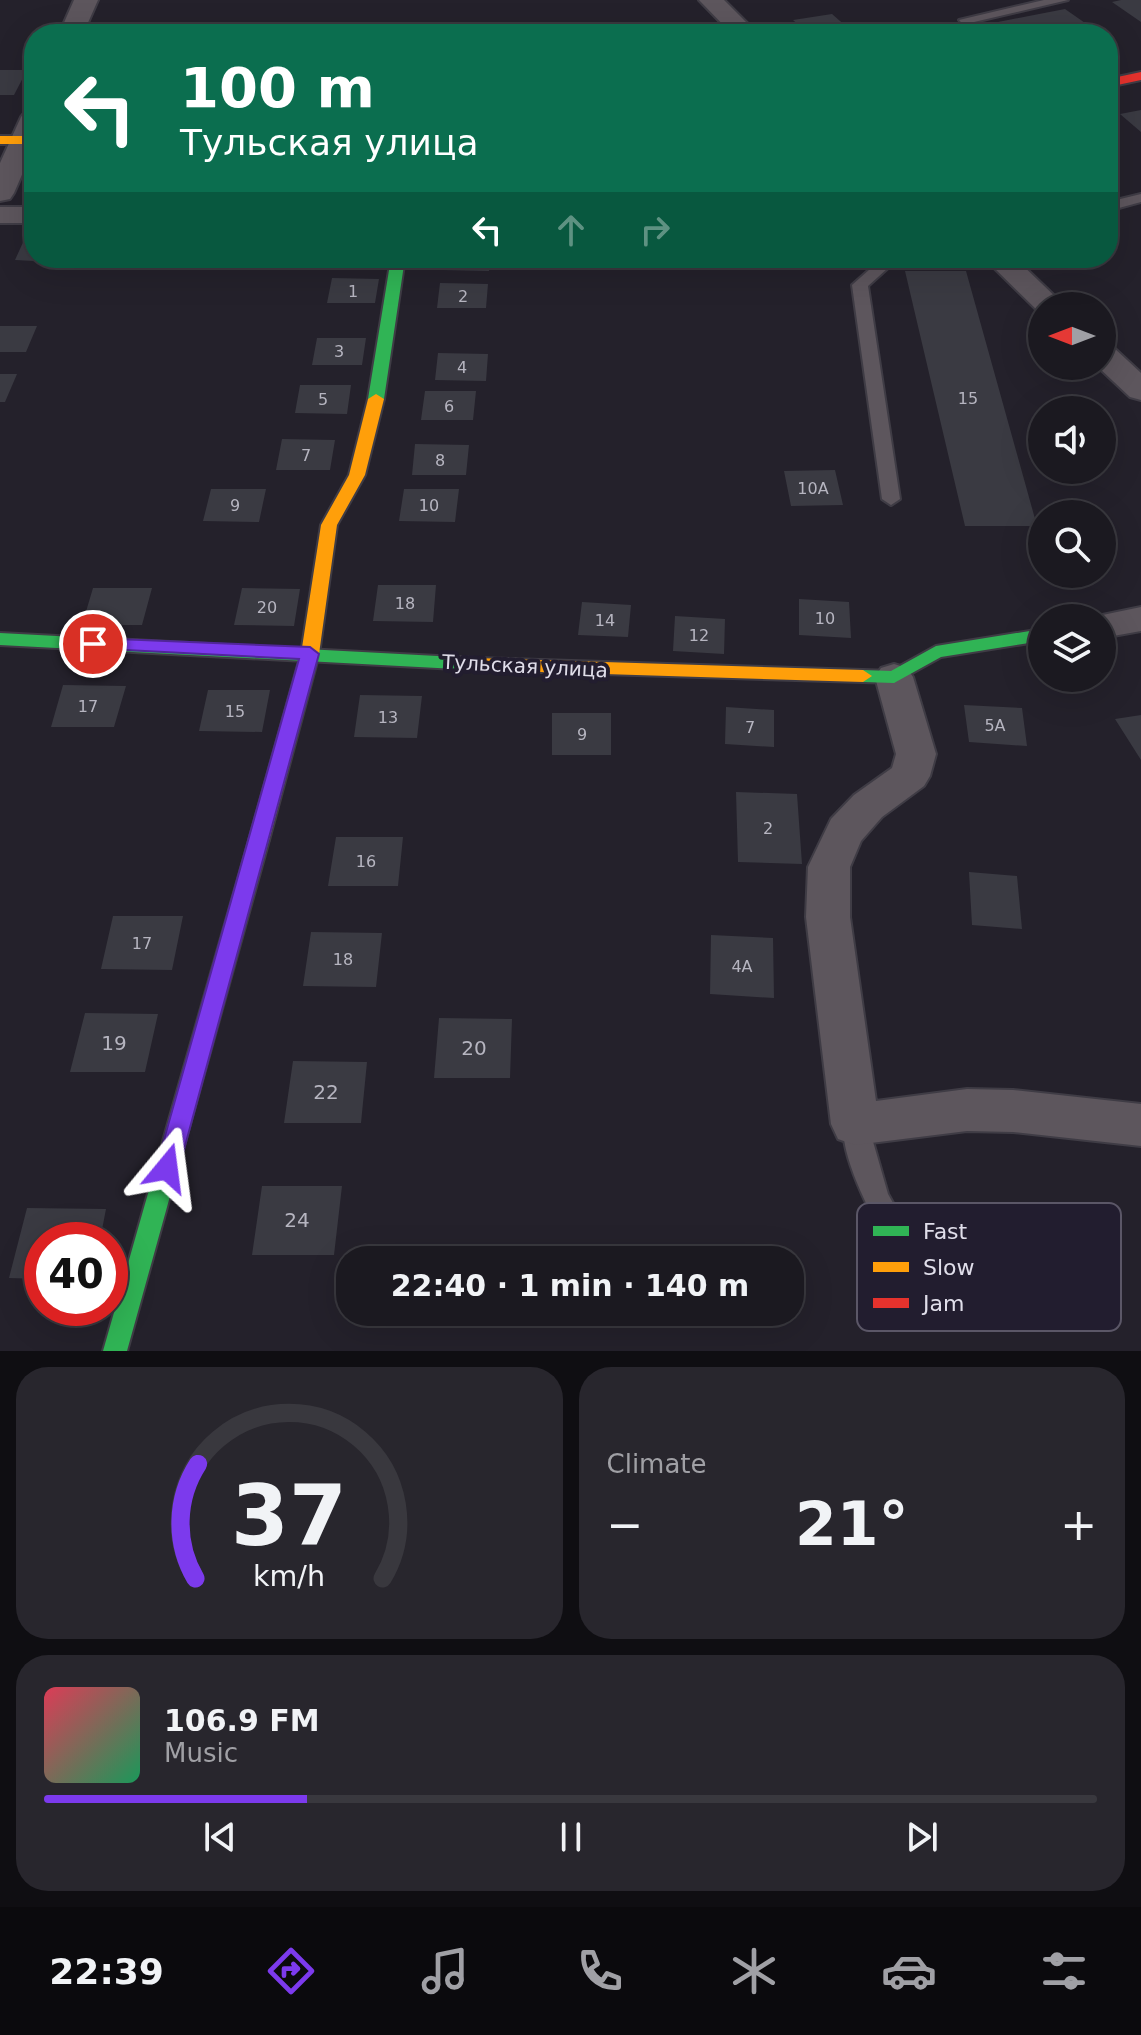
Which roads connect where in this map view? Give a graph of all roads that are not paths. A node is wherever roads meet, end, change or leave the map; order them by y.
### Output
1 (86, 0) edge
2 (711, 0) edge
3 (1062, 0) edge
4 (75, 24) edge
5 (736, 24) edge
6 (969, 24) edge
7 (1141, 76) edge
8 (1118, 81) edge
9 (23, 127) edge
10 (0, 193) edge
11 (1141, 198) edge
12 (1118, 204) edge
13 (0, 215) edge
14 (24, 215) edge
15 (396, 268) edge
16 (880, 268) edge
17 (1009, 268) edge
18 (1035, 292) edge
19 (1116, 367) edge
20 (1141, 390) edge
21 (891, 499) dead end
22 (1141, 619) edge
23 (1116, 623) edge
24 (1028, 637) edge
25 (0, 639) edge
26 (310, 654) junction
27 (894, 677) junction
28 (855, 1124) junction
29 (1141, 1125) edge
30 (878, 1203) edge
31 (115, 1351) edge

1 - 4 street
2 - 5 street
3 - 6 lane
7 - 8 street
9 - 10 street
11 - 12 lane
13 - 14 street
15 - 26 street
16 - 21 lane
17 - 18 street
19 - 20 street
22 - 23 street
24 - 27 street
25 - 26 street, Тульская улица
26 - 27 street, Тульская улица
26 - 31 street
27 - 28 street
28 - 29 street
28 - 30 lane

